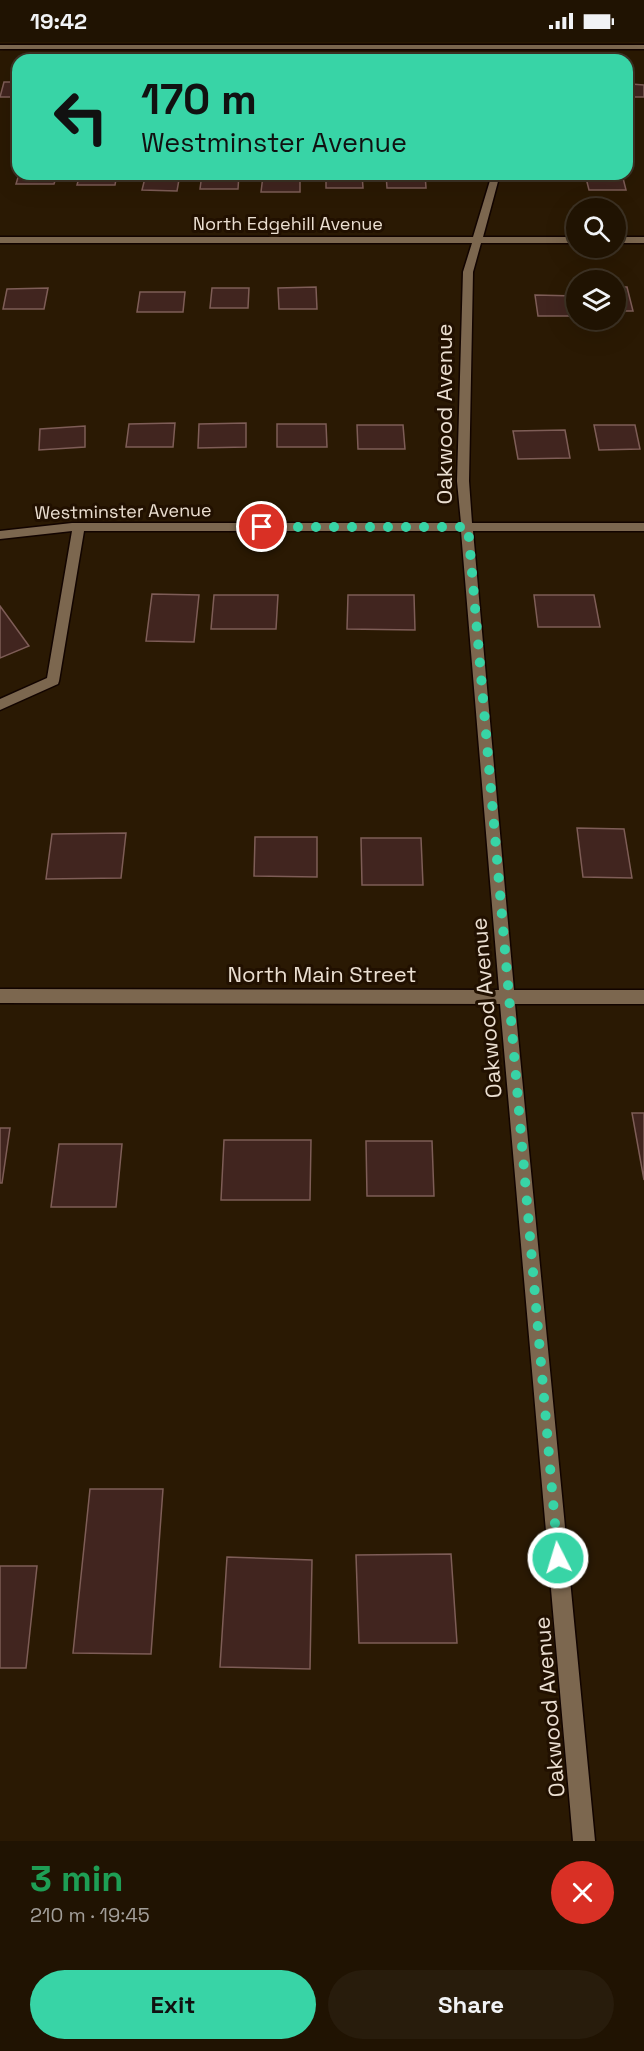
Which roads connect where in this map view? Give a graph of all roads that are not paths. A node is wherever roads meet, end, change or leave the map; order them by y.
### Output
1 (532, 45) edge
2 (0, 47) edge
3 (644, 47) edge
4 (494, 180) edge
5 (0, 240) edge
6 (477, 240) junction
7 (566, 240) edge
8 (626, 240) edge
9 (644, 240) edge
10 (80, 527) junction
11 (468, 527) junction
12 (644, 527) edge
13 (0, 535) edge
14 (0, 705) edge
15 (0, 996) edge
16 (507, 997) junction
17 (644, 997) edge
18 (584, 1841) edge

1 - 2 street
1 - 3 street
4 - 6 street, Oakwood Avenue
5 - 6 street, North Edgehill Avenue
6 - 7 street, North Edgehill Avenue
6 - 11 street, Oakwood Avenue
8 - 9 street
10 - 11 street, Westminster Avenue
10 - 13 street, Westminster Avenue
10 - 14 street
11 - 12 street, Westminster Avenue
11 - 16 street, Oakwood Avenue
15 - 16 street, North Main Street
16 - 17 street, North Main Street
16 - 18 street, Oakwood Avenue

